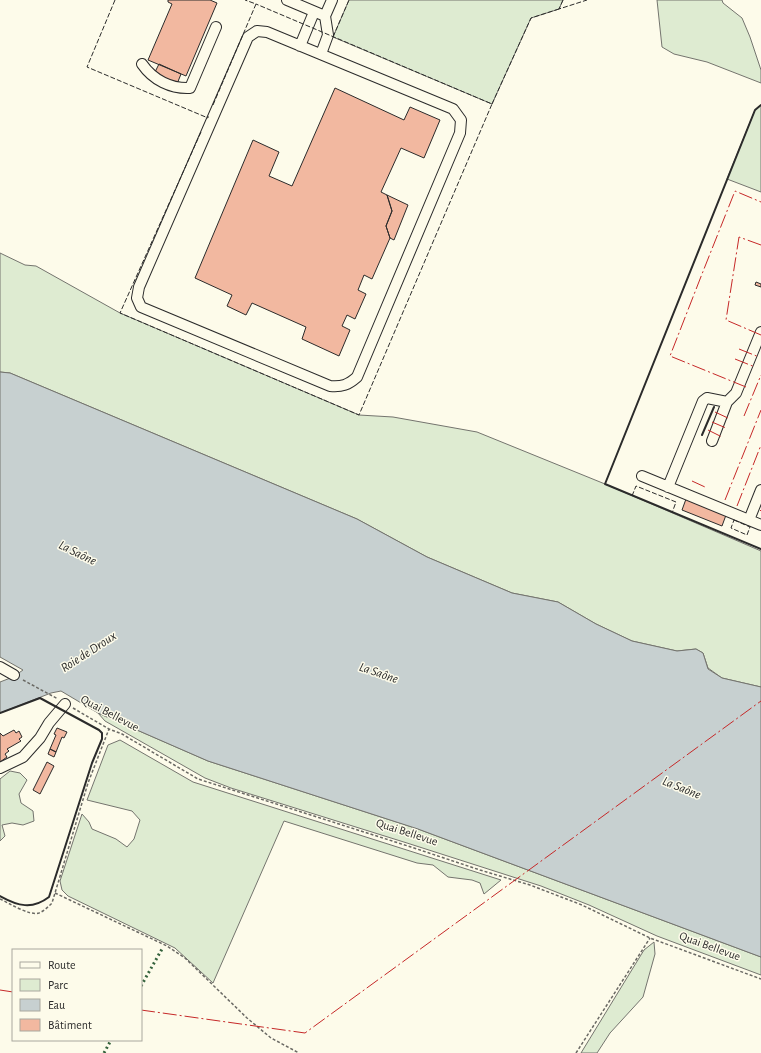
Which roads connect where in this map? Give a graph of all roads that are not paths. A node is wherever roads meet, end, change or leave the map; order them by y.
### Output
1 (286, 0) edge
2 (332, 0) edge
3 (314, 12) junction
4 (325, 16) junction
5 (216, 27) dead end
6 (300, 46) junction
7 (321, 54) junction
8 (142, 64) dead end
9 (761, 332) edge
10 (726, 402) junction
11 (712, 441) dead end
12 (642, 476) dead end
13 (668, 487) junction
14 (761, 490) edge
15 (749, 520) junction
16 (761, 525) edge
17 (0, 668) edge
18 (14, 675) road end
19 (65, 704) road end
20 (0, 768) edge

1 - 3 street
2 - 4 street
3 - 4 street
3 - 6 street
4 - 7 street
5 - 8 street
6 - 7 street
6 - 7 street
9 - 10 street
10 - 11 street
10 - 13 street
12 - 13 street
13 - 15 street
14 - 15 street
15 - 16 street
17 - 18 street
19 - 20 street

